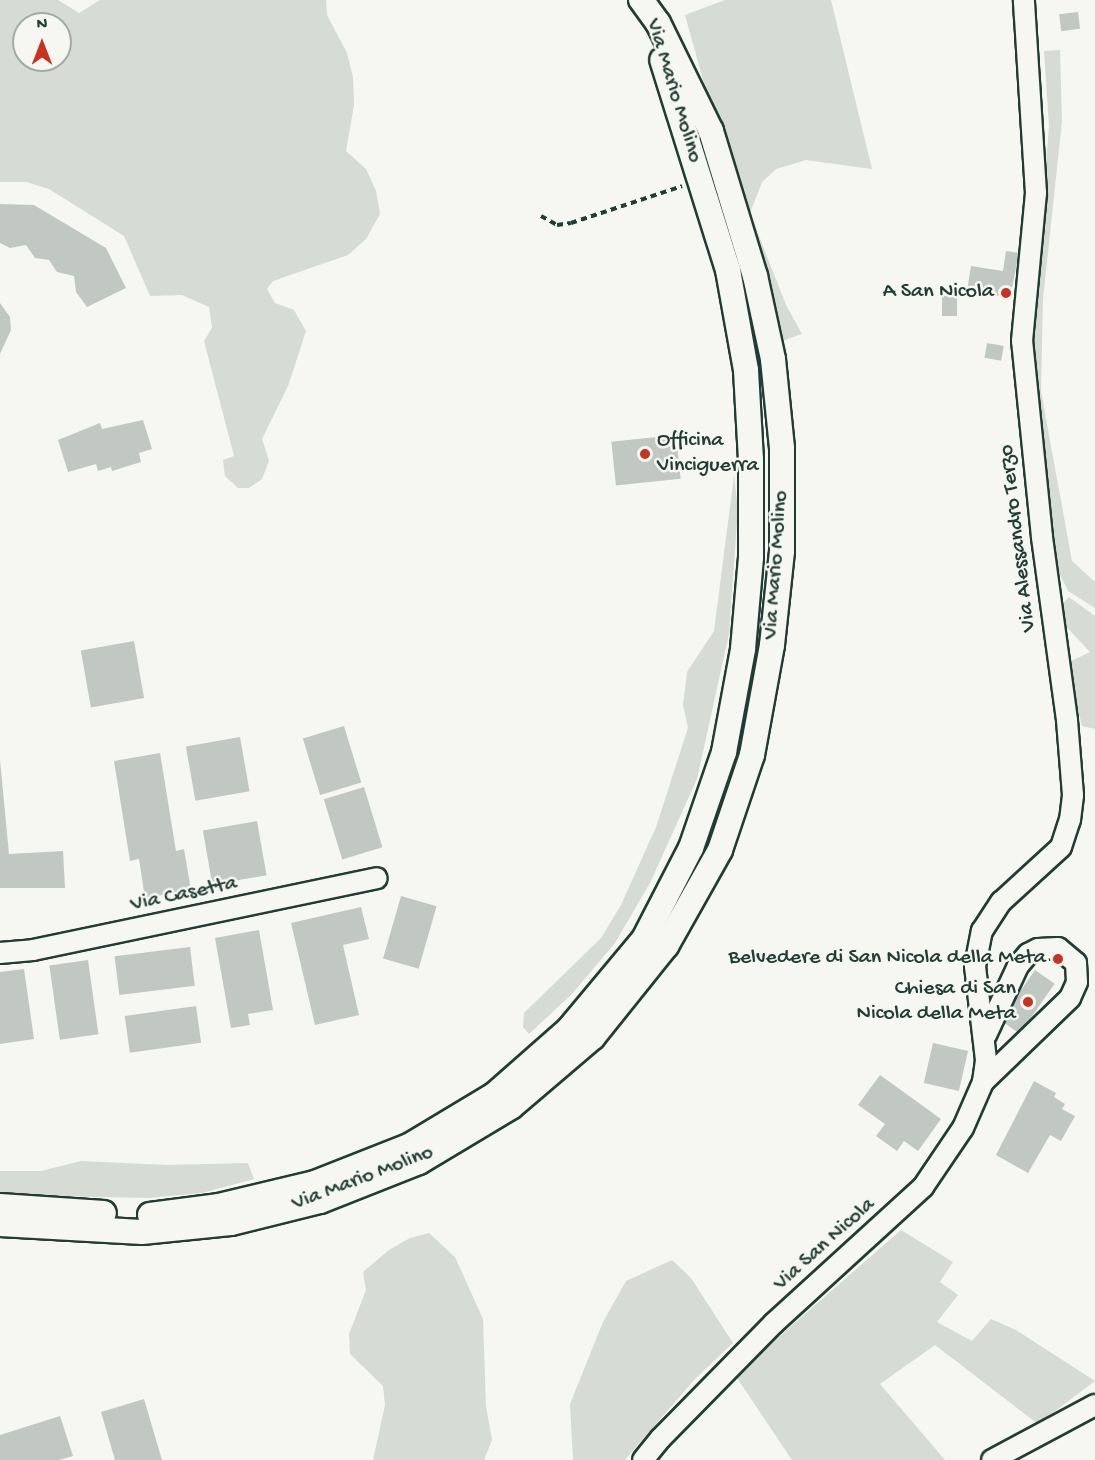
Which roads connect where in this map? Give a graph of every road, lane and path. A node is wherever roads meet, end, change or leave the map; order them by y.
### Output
1 (1024, 0) edge
2 (645, 2) edge
3 (700, 180) junction
4 (541, 216) dead end
5 (377, 878) dead end
6 (0, 952) edge
7 (986, 1035) junction
8 (983, 1082) junction
9 (0, 1206) edge
10 (0, 1224) edge
11 (1095, 1405) edge
12 (644, 1460) edge
13 (993, 1460) edge

1 - 7 street, Via Alessandro Terzo
2 - 3 main road, Via Mario Molino
2 - 10 main road, Via Mario Molino
3 - 4 path
3 - 9 main road, Via Mario Molino
5 - 6 street, Via Casetta
7 - 8 street, Via San Nicola
7 - 8 street
8 - 12 street, Via San Nicola
11 - 13 street

